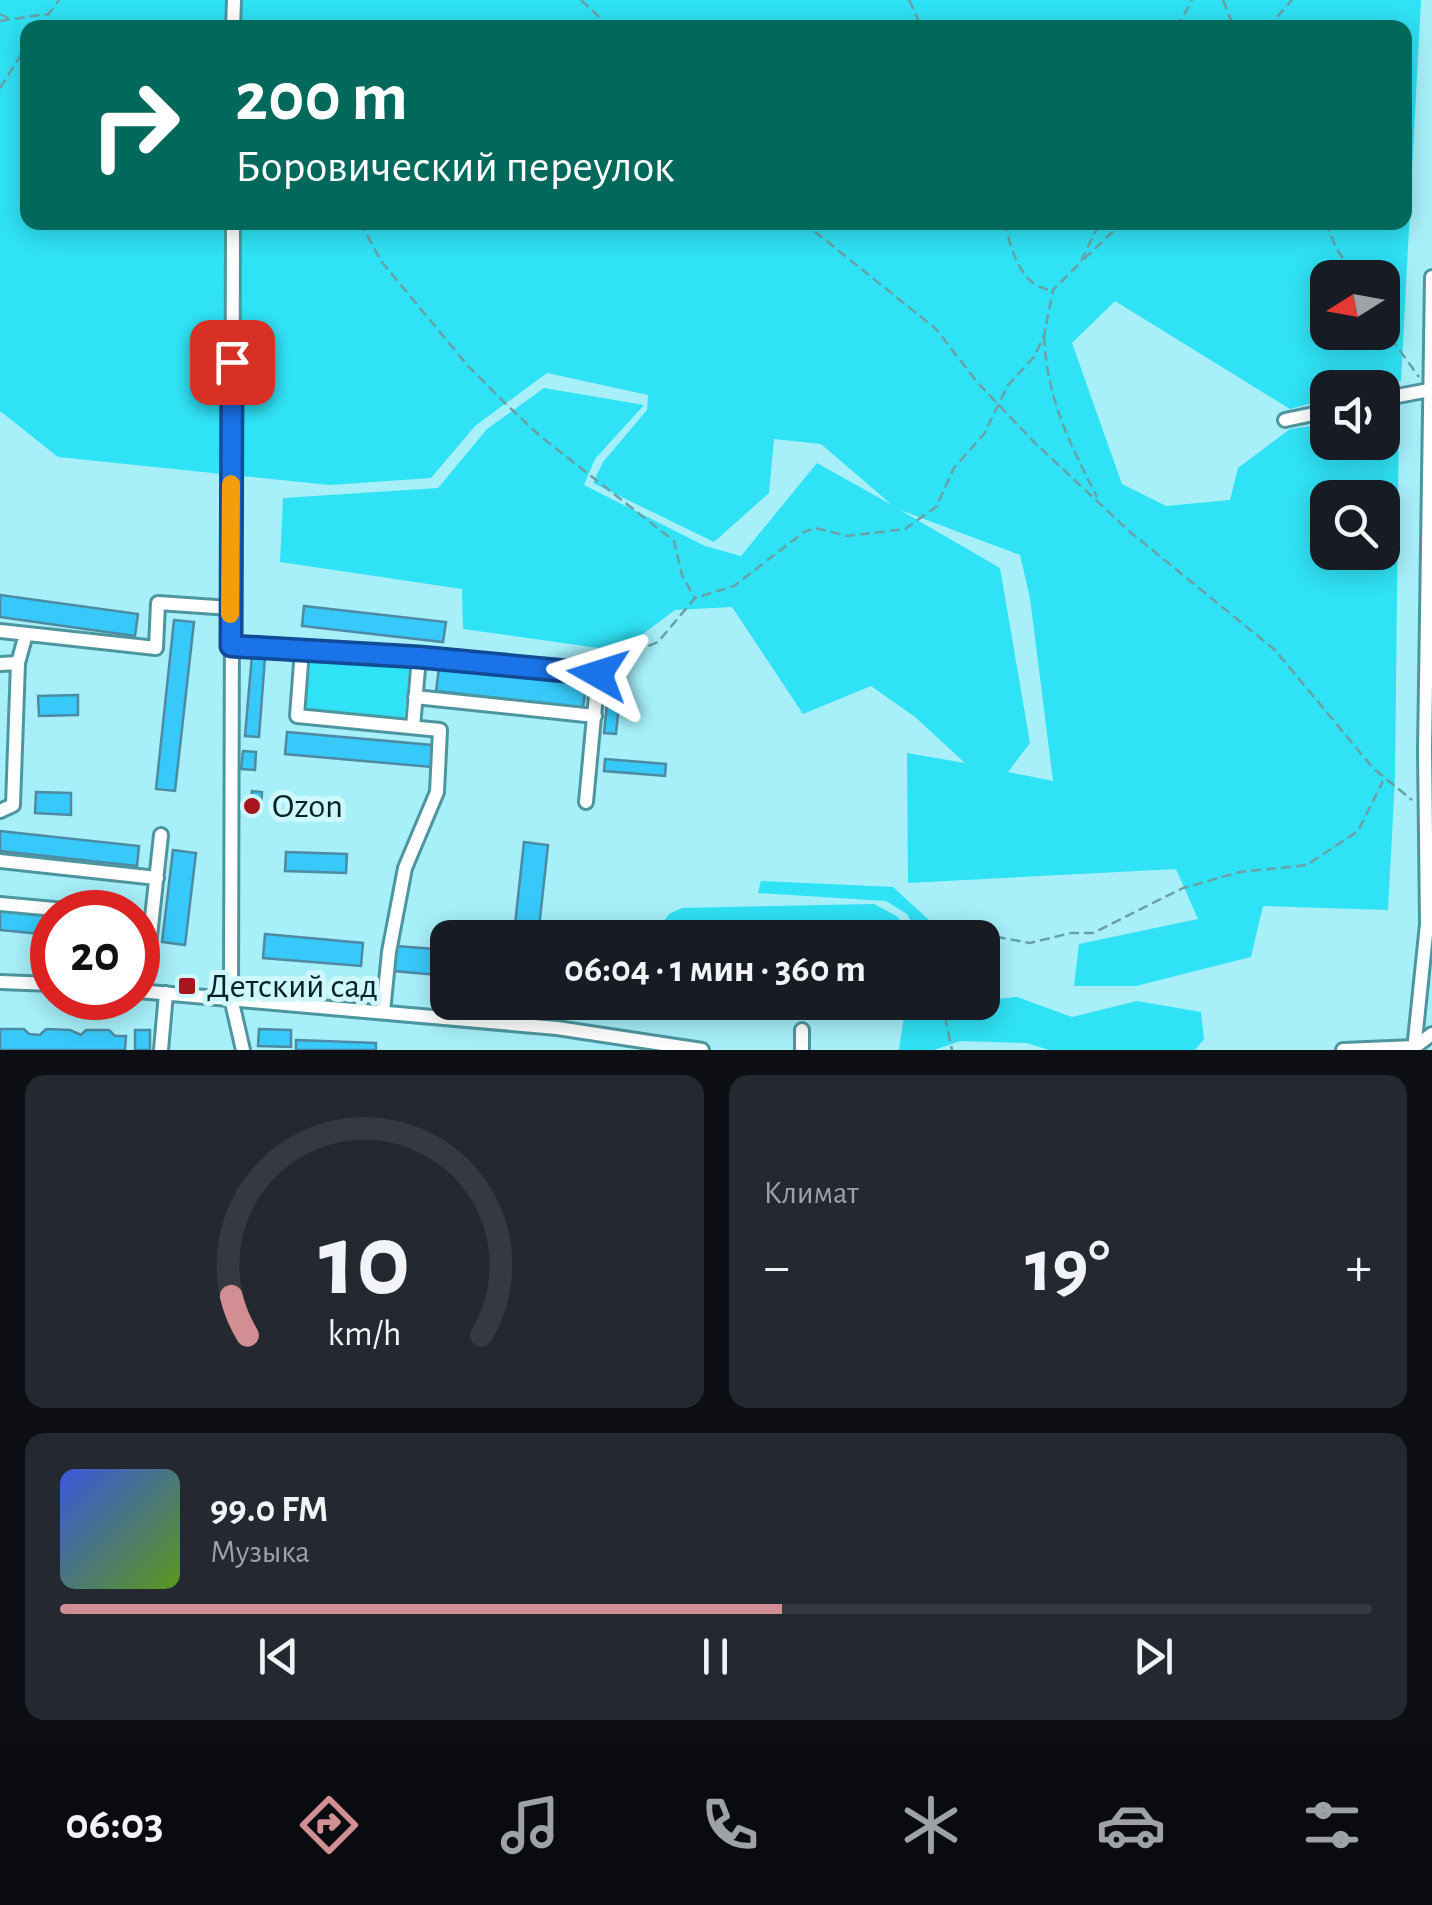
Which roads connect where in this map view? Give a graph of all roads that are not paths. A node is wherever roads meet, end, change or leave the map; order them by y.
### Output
1 (232, 230) edge
2 (1432, 278) edge
3 (1429, 390) junction
4 (1400, 396) edge
5 (1310, 415) edge
6 (1285, 420) dead end
7 (230, 608) junction
8 (0, 631) edge
9 (26, 634) junction
10 (231, 646) junction
11 (302, 650) junction
12 (419, 657) junction
13 (18, 663) junction
14 (0, 664) edge
15 (416, 697) junction
16 (595, 716) junction
17 (413, 728) junction
18 (586, 802) dead end
19 (0, 811) edge
20 (162, 834) dead end
21 (0, 861) edge
22 (156, 878) junction
23 (153, 890) edge
24 (0, 904) edge
25 (30, 907) edge
26 (1430, 926) edge
27 (0, 982) edge
28 (30, 983) edge
29 (160, 993) edge
30 (166, 993) junction
31 (231, 998) junction
32 (383, 1012) junction
33 (802, 1030) dead end
34 (1432, 1034) edge
35 (1415, 1049) edge
36 (162, 1050) edge
37 (243, 1050) edge
38 (702, 1050) edge
39 (802, 1050) edge
40 (1344, 1050) edge

1 - 7 street
2 - 3 street
3 - 4 street
3 - 26 street
5 - 6 street
7 - 9 street
7 - 10 street
8 - 9 street
9 - 13 street
10 - 11 street
10 - 31 street
11 - 12 street
11 - 17 street
12 - 15 street
12 - 16 street
13 - 14 street
13 - 19 street
15 - 16 street
15 - 17 street
16 - 18 street
17 - 32 street
20 - 22 street
21 - 22 street
22 - 23 street
24 - 25 street
26 - 35 street
27 - 28 street
29 - 30 street
30 - 31 street
30 - 36 street
31 - 32 street
31 - 37 street
32 - 38 street
33 - 39 street
34 - 35 street
35 - 40 street

